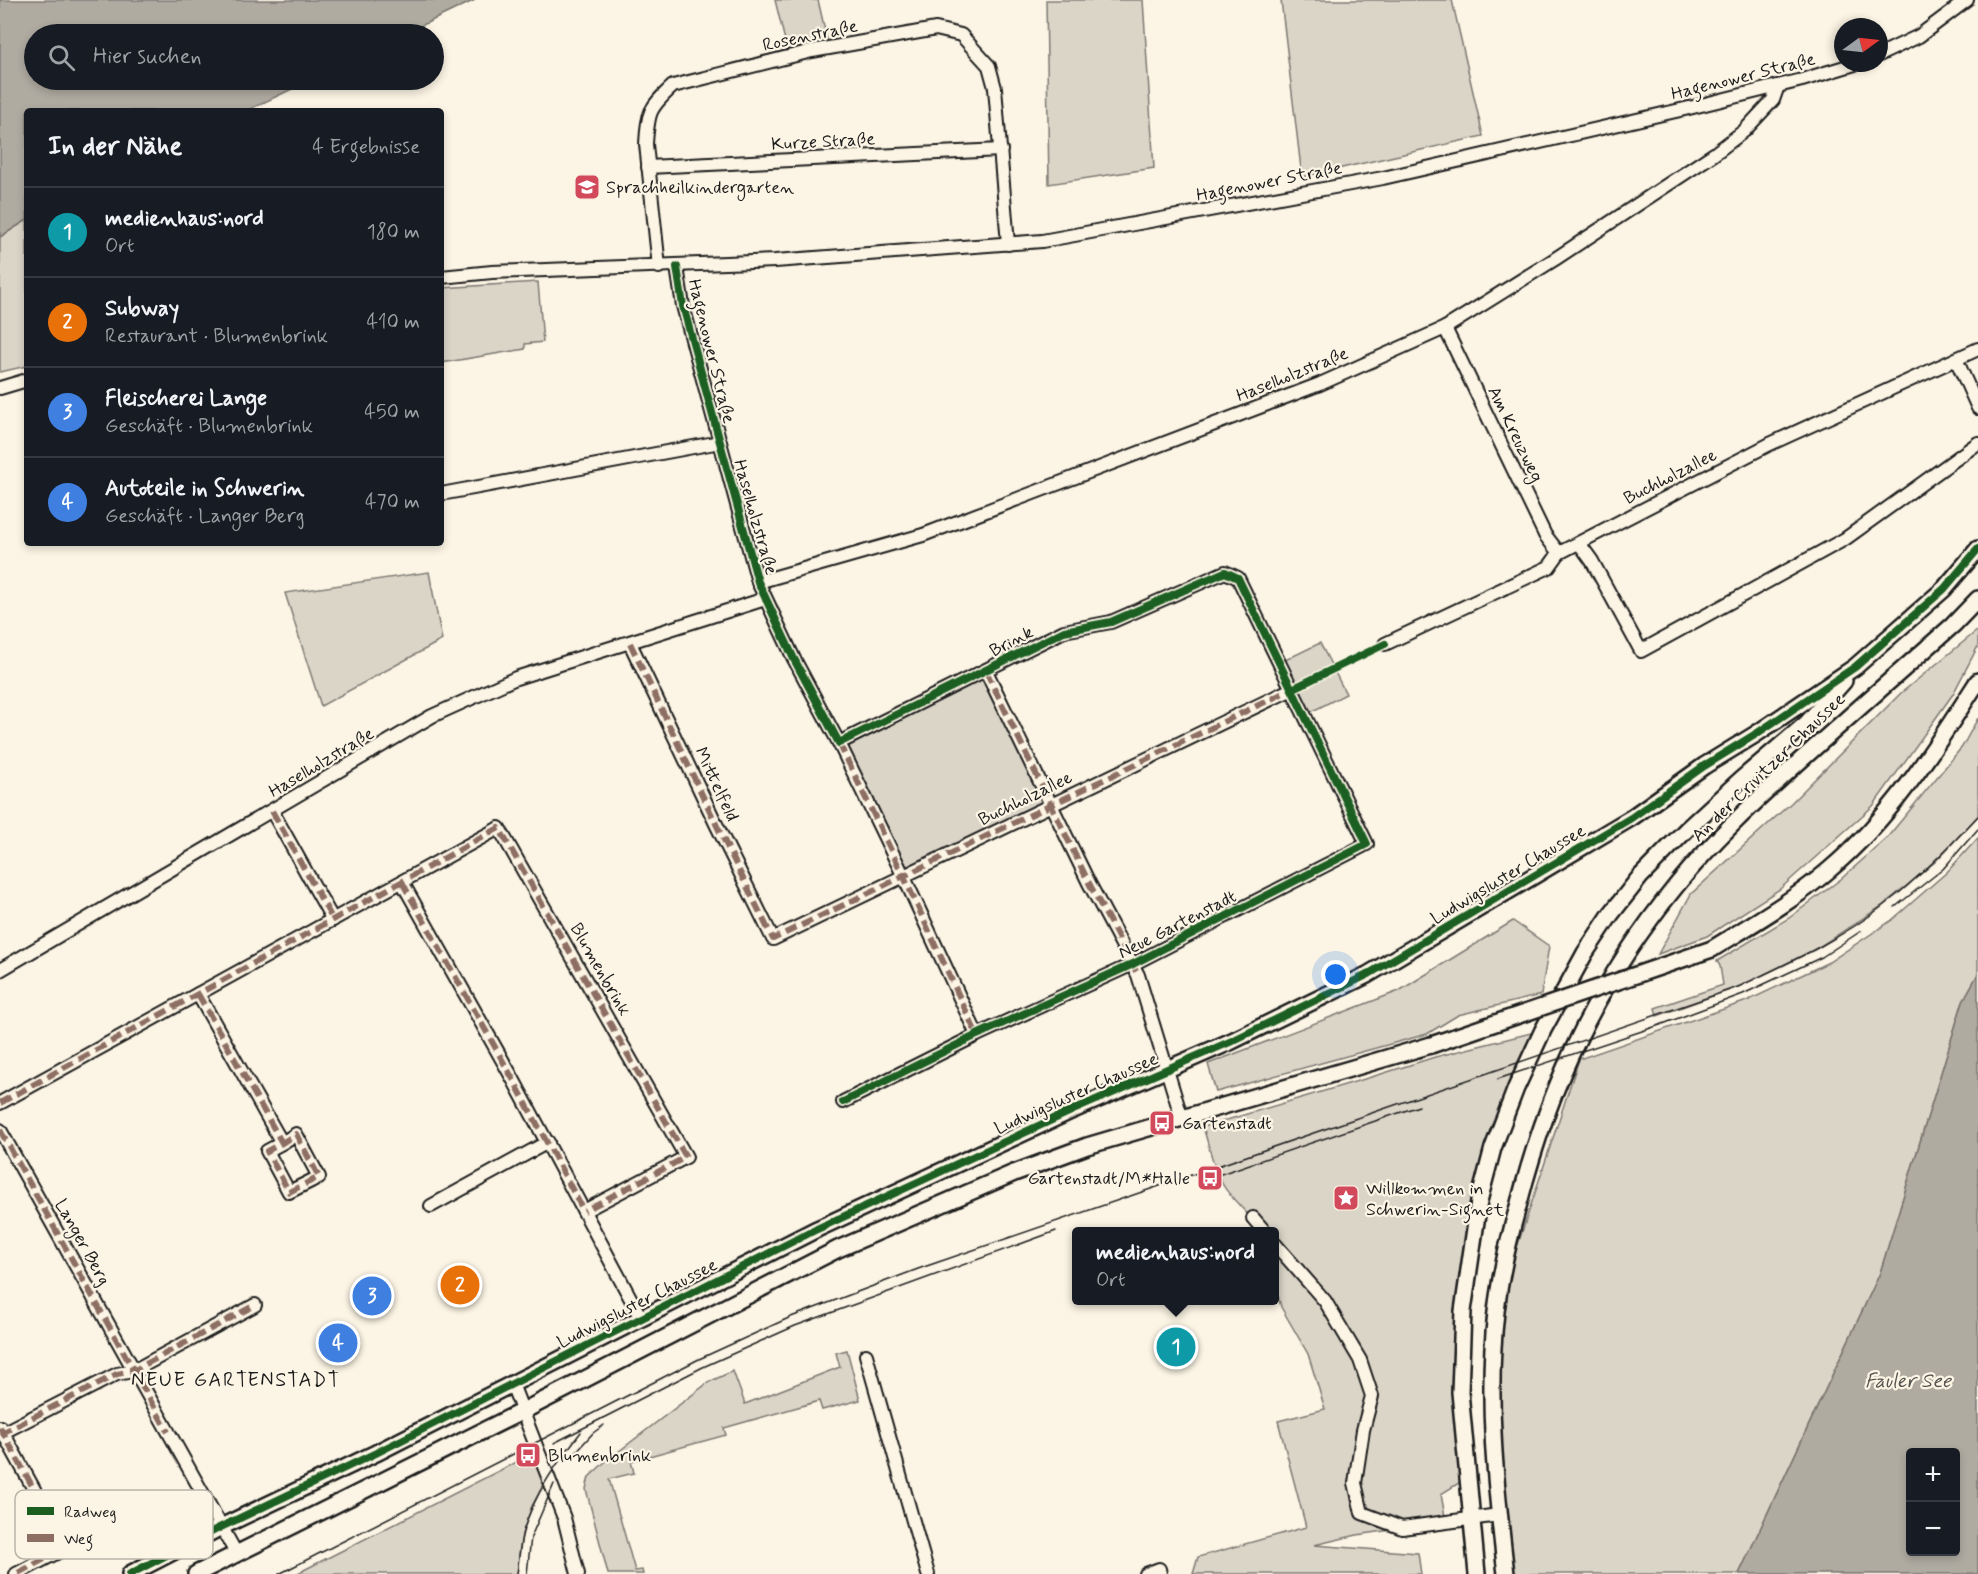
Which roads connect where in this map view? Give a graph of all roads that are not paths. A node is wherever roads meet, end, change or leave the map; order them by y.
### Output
1 (1967, 0) edge
2 (1888, 51) edge
3 (1834, 70) edge
4 (1778, 86) junction
5 (1000, 150) junction
6 (648, 167) junction
7 (1008, 244) junction
8 (659, 267) junction
9 (677, 267) junction
10 (444, 278) edge
11 (1445, 328) junction
12 (1978, 349) edge
13 (1956, 359) junction
14 (24, 381) edge
15 (0, 388) edge
16 (1978, 408) edge
17 (720, 442) junction
18 (1978, 442) edge
19 (444, 493) edge
20 (1579, 543) junction
21 (1978, 549) edge
22 (1559, 553) junction
23 (758, 582) junction
24 (1978, 598) edge
25 (765, 599) junction
26 (630, 643) junction
27 (1385, 644) dead end
28 (1856, 667) junction
29 (986, 671) junction
30 (1978, 681) edge
31 (1292, 689) junction
32 (838, 743) junction
33 (1051, 805) junction
34 (272, 812) junction
35 (904, 877) junction
36 (402, 882) junction
37 (333, 920) junction
38 (773, 939) joint
39 (1132, 964) junction
40 (0, 970) edge
41 (198, 994) junction
42 (976, 1035) junction
43 (1165, 1069) junction
44 (843, 1102) dead end
45 (0, 1103) edge
46 (1182, 1119) junction
47 (0, 1130) edge
48 (548, 1142) junction
49 (282, 1143) junction
50 (431, 1206) dead end
51 (584, 1211) junction
52 (1253, 1218) dead end
53 (1260, 1227) edge
54 (1279, 1249) edge
55 (255, 1305) dead end
56 (641, 1318) junction
57 (866, 1355) dead end
58 (133, 1371) junction
59 (512, 1384) junction
60 (523, 1411) junction
61 (1, 1431) edge
62 (34, 1490) edge
63 (200, 1490) edge
64 (213, 1513) edge
65 (1499, 1515) junction
66 (1471, 1518) junction
67 (221, 1527) junction
68 (213, 1531) edge
69 (236, 1553) junction
70 (45, 1559) edge
71 (159, 1559) edge
72 (16, 1574) edge
73 (130, 1574) edge
74 (196, 1574) edge
75 (578, 1574) edge
76 (928, 1574) edge
77 (1146, 1574) edge
78 (1160, 1574) edge
79 (1477, 1574) edge
80 (1506, 1574) edge

1 - 2 street
3 - 4 street, Hagenower Straße
4 - 7 street, Hagenower Straße
4 - 11 street, Haselholzstraße
5 - 6 street, Kurze Straße
5 - 6 street, Rosenstraße
5 - 7 street, Rosenstraße
6 - 8 street, Rosenstraße
7 - 9 street, Hagenower Straße
8 - 9 street, Hagenower Straße
8 - 10 street, Hagenower Straße
9 - 17 street, Hagenower Straße
11 - 22 street, Am Kreuzweg
11 - 23 street, Haselholzstraße
12 - 13 street, Buchholzallee
13 - 16 street
13 - 20 street, Buchholzallee
14 - 15 street
17 - 19 street, Hagenower Straße
17 - 23 street, Haselholzstraße
18 - 20 street
20 - 22 street, Buchholzallee
21 - 28 street, Ludwigsluster Chaussee
22 - 27 street, Buchholzallee
23 - 25 street, Haselholzstraße
24 - 65 street, An der Crivitzer Chaussee
25 - 26 street, Haselholzstraße
25 - 32 street
26 - 34 street, Haselholzstraße
26 - 38 street, Mittelfeld
28 - 43 street, Ludwigsluster Chaussee
28 - 66 street, An der Crivitzer Chaussee
29 - 31 street, Brink
29 - 32 street, Brink
29 - 33 street, Brink
30 - 46 street, bridge
31 - 33 street, Buchholzallee
31 - 39 street, Neue Gartenstadt
32 - 35 street
33 - 35 street, Buchholzallee
33 - 39 street, Neue Gartenstadt
34 - 37 street
34 - 40 street, Haselholzstraße
35 - 38 street, Buchholzallee
35 - 42 street
36 - 37 street, Blumenbrink
36 - 48 street
36 - 51 street, Blumenbrink
37 - 41 street
39 - 42 street, Neue Gartenstadt
39 - 43 street, Neue Gartenstadt
41 - 45 street
41 - 49 street
42 - 44 street, Neue Gartenstadt
43 - 46 street, Neue Gartenstadt
43 - 56 street, Ludwigsluster Chaussee
46 - 60 street
47 - 58 street, Langer Berg
48 - 50 street
48 - 51 street
49 - 49 street
51 - 56 street
52 - 53 street
54 - 66 street
55 - 58 street
56 - 59 street, Ludwigsluster Chaussee
57 - 76 street
58 - 61 street
58 - 63 street, Langer Berg
59 - 60 street
59 - 67 street, Ludwigsluster Chaussee
60 - 69 street
60 - 75 street
61 - 62 street
64 - 67 street, Langer Berg
65 - 66 street
65 - 80 street, An der Crivitzer Chaussee
66 - 79 street, An der Crivitzer Chaussee
67 - 68 street, Ludwigsluster Chaussee
67 - 69 street, Langer Berg
69 - 74 street
70 - 72 street
71 - 73 street, Ludwigsluster Chaussee
77 - 78 street

